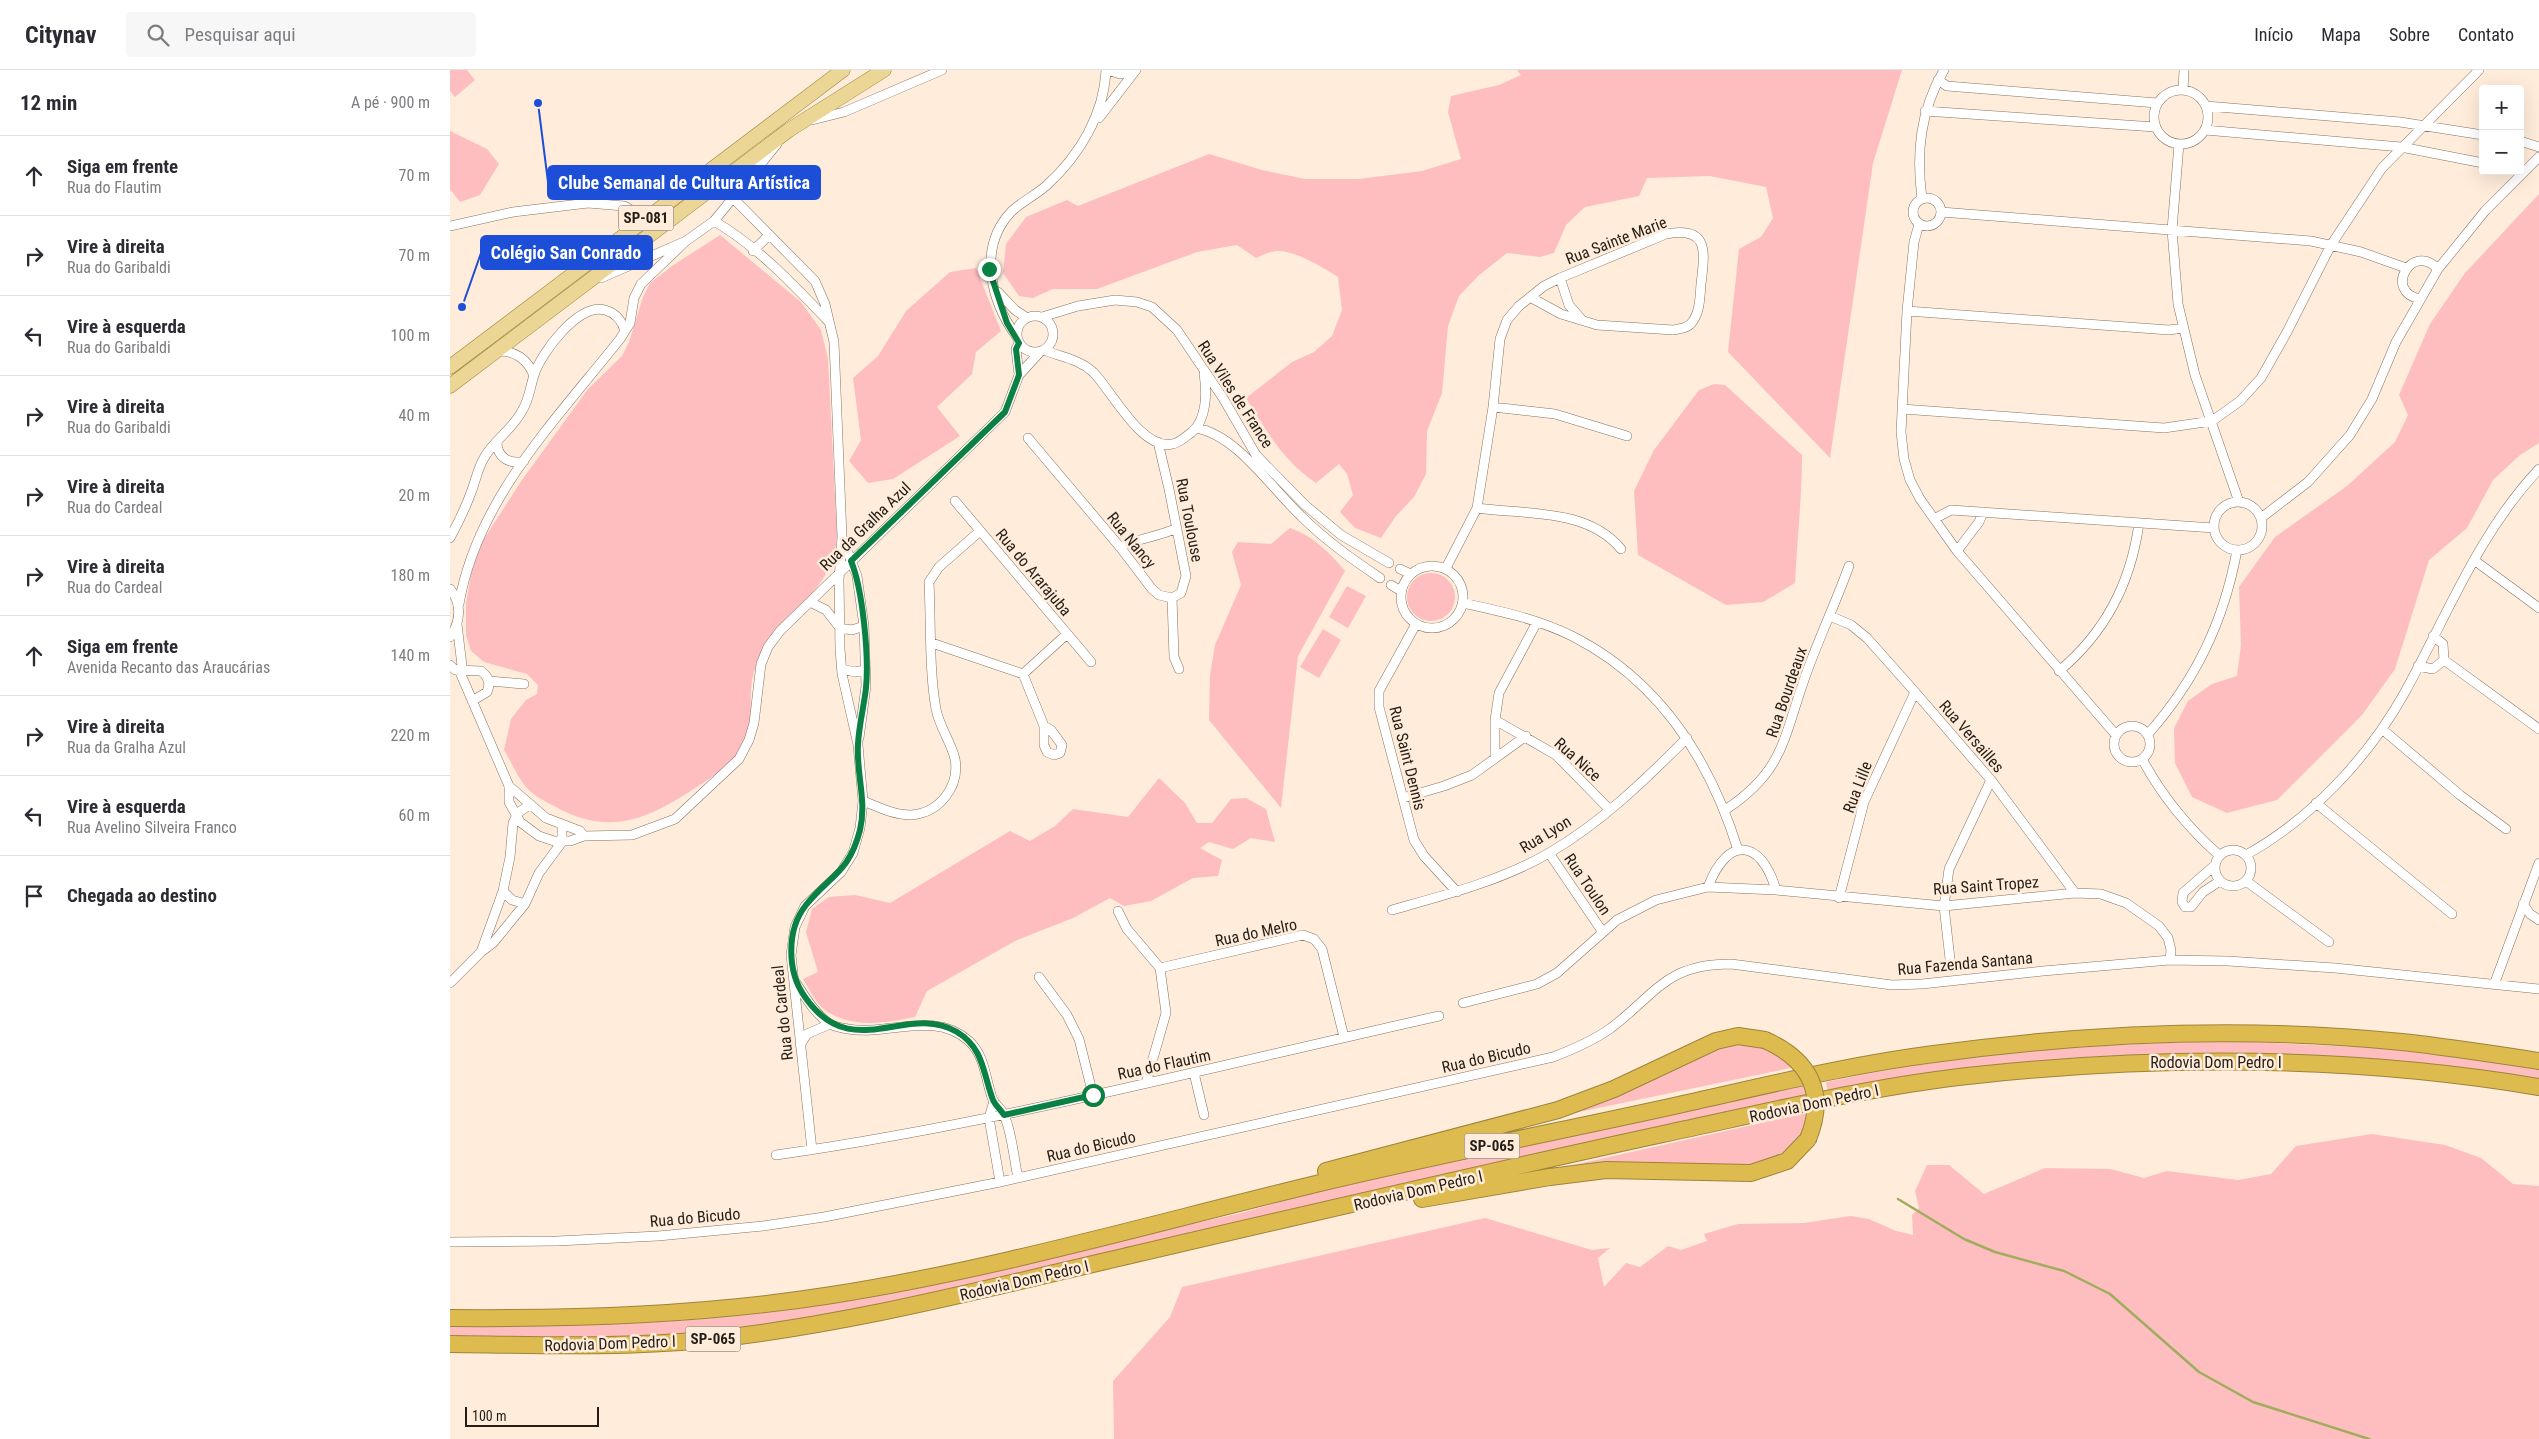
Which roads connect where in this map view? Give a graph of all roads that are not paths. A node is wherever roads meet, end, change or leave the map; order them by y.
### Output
1 (844, 70) edge
2 (884, 70) edge
3 (942, 70) edge
4 (1107, 70) edge
5 (1134, 70) edge
6 (1944, 70) edge
7 (2184, 70) edge
8 (2479, 70) edge
9 (1938, 80) junction
10 (2183, 90) junction
11 (2157, 104) junction
12 (2206, 106) junction
13 (1925, 111) junction
14 (1094, 124) junction
15 (2424, 125) junction
16 (794, 126) junction
17 (2156, 127) junction
18 (2205, 130) junction
19 (2479, 134) edge
20 (2524, 142) edge
21 (2179, 144) junction
22 (2401, 147) junction
23 (2539, 147) edge
24 (2539, 157) edge
25 (2479, 162) edge
26 (2524, 169) edge
27 (2517, 175) edge
28 (732, 198) junction
29 (1922, 199) junction
30 (1941, 212) junction
31 (646, 218) junction
32 (714, 221) junction
33 (1919, 224) junction
34 (450, 226) edge
35 (2172, 230) junction
36 (769, 235) junction
37 (686, 241) junction
38 (2330, 245) junction
39 (753, 251) junction
40 (2406, 268) junction
41 (2438, 269) junction
42 (1560, 278) junction
43 (995, 288) junction
44 (578, 289) junction
45 (1530, 297) junction
46 (2420, 299) junction
47 (1907, 311) junction
48 (1042, 317) junction
49 (1026, 318) junction
50 (828, 321) junction
51 (1584, 322) junction
52 (2182, 328) junction
53 (624, 331) junction
54 (1018, 340) junction
55 (496, 351) junction
56 (1043, 351) junction
57 (450, 367) edge
58 (1204, 370) junction
59 (1019, 375) junction
60 (534, 376) junction
61 (450, 386) edge
62 (1494, 407) junction
63 (1902, 409) junction
64 (2212, 421) junction
65 (1196, 428) junction
66 (1627, 436) dead end
67 (1028, 438) dead end
68 (497, 442) junction
69 (1158, 442) junction
70 (524, 461) junction
71 (2537, 475) edge
72 (955, 501) dead end
73 (2239, 502) junction
74 (1477, 508) junction
75 (1984, 512) junction
76 (1934, 518) junction
77 (2261, 518) junction
78 (2139, 523) junction
79 (1177, 528) junction
80 (2214, 528) junction
81 (980, 531) junction
82 (842, 537) junction
83 (450, 538) edge
84 (1120, 547) junction
85 (1621, 549) dead end
86 (2238, 550) junction
87 (1956, 551) junction
88 (2474, 560) junction
89 (851, 561) junction
90 (1389, 563) dead end
91 (1849, 566) dead end
92 (1446, 568) junction
93 (1400, 569) dead end
94 (840, 570) junction
95 (1410, 574) junction
96 (1380, 578) dead end
97 (1391, 585) dead end
98 (450, 589) edge
99 (1401, 591) junction
100 (1172, 598) junction
101 (810, 602) junction
102 (1463, 603) junction
103 (458, 604) junction
104 (2539, 608) edge
105 (1830, 616) junction
106 (1537, 622) junction
107 (457, 624) junction
108 (1416, 624) junction
109 (864, 626) junction
110 (840, 628) junction
111 (1067, 634) junction
112 (2433, 636) junction
113 (450, 637) edge
114 (932, 643) junction
115 (2444, 660) junction
116 (1090, 662) dead end
117 (450, 665) edge
118 (2418, 666) junction
119 (842, 669) junction
120 (1180, 669) dead end
121 (459, 670) junction
122 (865, 670) junction
123 (2059, 671) junction
124 (1023, 674) junction
125 (489, 680) junction
126 (524, 684) dead end
127 (1914, 692) junction
128 (472, 701) junction
129 (1495, 720) junction
130 (1044, 726) dead end
131 (2382, 729) junction
132 (2539, 729) edge
133 (2148, 734) junction
134 (2116, 735) junction
135 (1526, 736) junction
136 (1687, 738) junction
137 (858, 745) junction
138 (1495, 758) junction
139 (2142, 759) junction
140 (1991, 780) junction
141 (509, 786) junction
142 (1403, 798) junction
143 (863, 801) junction
144 (2316, 803) junction
145 (529, 805) junction
146 (1610, 810) junction
147 (1725, 810) junction
148 (516, 816) junction
149 (562, 826) junction
150 (2506, 828) dead end
151 (584, 836) junction
152 (562, 842) junction
153 (1738, 850) junction
154 (1549, 853) junction
155 (2246, 855) junction
156 (2220, 856) junction
157 (2539, 863) edge
158 (2215, 865) junction
159 (2220, 881) junction
160 (2246, 881) junction
161 (1708, 887) junction
162 (1776, 890) junction
163 (503, 891) junction
164 (1457, 892) junction
165 (2074, 893) junction
166 (1839, 898) junction
167 (525, 904) junction
168 (2523, 904) junction
169 (1944, 906) junction
170 (1392, 910) dead end
171 (1118, 911) dead end
172 (2452, 914) dead end
173 (2539, 920) edge
174 (1602, 931) junction
175 (2329, 942) dead end
176 (481, 952) junction
177 (1950, 959) dead end
178 (2170, 960) junction
179 (1706, 964) joint
180 (1160, 968) junction
181 (1039, 977) dead end
182 (795, 981) junction
183 (450, 983) edge
184 (2494, 985) junction
185 (2539, 989) edge
186 (1463, 1003) dead end
187 (1440, 1016) dead end
188 (830, 1024) junction
189 (1344, 1037) junction
190 (800, 1045) junction
191 (2539, 1061) edge
192 (1194, 1073) junction
193 (1146, 1083) junction
194 (2539, 1087) edge
195 (1093, 1095) junction
196 (994, 1101) junction
197 (1004, 1115) junction
198 (1204, 1115) dead end
199 (989, 1118) junction
200 (812, 1150) junction
201 (776, 1155) dead end
202 (1018, 1178) junction
203 (1000, 1182) junction
204 (1165, 1222) junction
205 (1252, 1228) junction
206 (450, 1242) edge
207 (450, 1318) edge
208 (450, 1344) edge

1 - 31 main road, SP-081
2 - 16 main road, SP-081
3 - 16 street
4 - 5 street
4 - 14 street
5 - 14 street
6 - 9 street
7 - 10 street
8 - 15 street
9 - 11 street
9 - 13 street
10 - 11 street
10 - 12 street
11 - 17 street
12 - 15 street
12 - 18 street
13 - 17 street
13 - 29 street
14 - 43 street
15 - 19 street
15 - 22 street
16 - 28 street
16 - 44 main road, SP-081
17 - 21 street
18 - 21 street
18 - 22 street
20 - 23 street
21 - 35 street
22 - 25 street
22 - 38 street
24 - 26 street
27 - 41 street
28 - 32 street
28 - 36 street
29 - 30 street
29 - 33 street
30 - 33 street
30 - 35 street
31 - 34 street
31 - 57 main road, SP-081
32 - 37 street
32 - 39 street
33 - 47 street
35 - 38 street
35 - 52 street
36 - 39 street
36 - 50 street
37 - 44 street
37 - 53 street
38 - 40 street
38 - 64 street
39 - 50 street
40 - 41 street
40 - 46 street
41 - 46 street
42 - 45 street, Rua Sainte Marie
42 - 51 street
42 - 51 street, Rua Sainte Marie
43 - 49 street
43 - 54 street
44 - 55 main road, SP-081
45 - 51 street, Rua Sainte Marie
45 - 62 street, Rua Sainte Marie
46 - 77 street
47 - 52 street
47 - 63 street
48 - 49 street
48 - 56 street
48 - 58 street, Rua Viles de France
49 - 54 street
50 - 82 street
52 - 64 street
53 - 60 street
53 - 70 street
54 - 56 street
54 - 59 street, Rua da Gralha Azul
55 - 60 street
55 - 61 main road, SP-081
56 - 59 street, Rua da Gralha Azul
56 - 69 street
58 - 65 street
58 - 90 street, Rua Viles de France
59 - 89 street, Rua da Gralha Azul
60 - 68 street
62 - 66 street
62 - 74 street, Rua Sainte Marie
63 - 64 street
63 - 76 street
64 - 73 street
65 - 69 street
65 - 96 street, Rua Viles de France
67 - 84 street, Rua Nancy
68 - 70 street
68 - 83 street
69 - 79 street, Rua Toulouse
70 - 103 street
71 - 88 street
72 - 81 street, Rua do Ararajuba
73 - 77 street
73 - 80 street
74 - 85 street
74 - 92 street, Rua Sainte Marie
75 - 76 street
75 - 78 street
75 - 87 street
76 - 87 street
77 - 86 street
78 - 80 street
78 - 123 street
79 - 84 street
79 - 100 street, Rua Toulouse
80 - 86 street
81 - 111 street, Rua do Ararajuba
81 - 114 street
82 - 89 street
82 - 94 street
84 - 100 street, Rua Nancy
86 - 133 street
87 - 123 street
88 - 104 street
88 - 112 street
89 - 94 street, Rua da Gralha Azul
89 - 109 street
91 - 105 street, Rua Bourdeaux
92 - 95 street
92 - 102 street
93 - 95 street
94 - 101 street, Rua da Gralha Azul
94 - 110 street
95 - 99 street
97 - 99 street
98 - 103 street
99 - 108 street
100 - 120 street
101 - 110 street
101 - 151 street, Rua da Gralha Azul
102 - 106 street
102 - 108 street
103 - 107 street
105 - 127 street, Rua Versailles
105 - 147 street, Rua Bourdeaux
106 - 129 street
106 - 136 street
107 - 113 street
107 - 121 street
108 - 142 street, Rua Saint Dennis
109 - 110 street
109 - 122 street
110 - 119 street
111 - 116 street, Rua do Ararajuba
111 - 124 street
112 - 115 street
112 - 118 street
114 - 124 street
114 - 143 street
115 - 118 street
115 - 132 street
117 - 121 street
118 - 131 street
119 - 122 street
119 - 137 street
121 - 125 street
121 - 128 street
122 - 137 street
123 - 134 street
124 - 130 street
125 - 126 street
125 - 128 street
127 - 140 street, Rua Versailles
127 - 166 street, Rua Lille
128 - 141 street
129 - 135 street, Rua Nice
129 - 138 street
131 - 144 street
131 - 150 street
133 - 134 street
133 - 139 street
134 - 139 street
135 - 138 street
135 - 146 street, Rua Nice
136 - 146 street, Rua Lyon
136 - 147 street
137 - 143 street, Rua do Cardeal
138 - 142 street
139 - 156 street
140 - 165 street, Rua Versailles
140 - 169 street
141 - 145 street
141 - 148 street
142 - 164 street, Rua Saint Dennis
143 - 182 street, Rua do Cardeal
144 - 155 street
144 - 172 street
145 - 148 street
145 - 149 street
146 - 154 street, Rua Lyon
147 - 153 street
148 - 152 street
148 - 163 street
149 - 151 street
149 - 152 street
151 - 152 street
152 - 167 street
153 - 161 street
153 - 162 street
154 - 164 street, Rua Lyon
154 - 174 street, Rua Toulon
155 - 156 street
155 - 160 street
156 - 158 street
157 - 168 street
158 - 159 street
158 - 159 street
159 - 160 street
160 - 175 street
161 - 162 street, Rua Saint Tropez
161 - 174 street, Rua Saint Tropez
162 - 166 street, Rua Saint Tropez
163 - 167 street
163 - 176 street
164 - 170 street, Rua Lyon
165 - 169 street, Rua Saint Tropez
165 - 178 street, Rua Saint Tropez
166 - 169 street, Rua Saint Tropez
167 - 176 street
168 - 173 street
168 - 184 street
169 - 177 street
171 - 180 street
174 - 186 street, Rua Saint Tropez
176 - 183 street
178 - 179 street, Rua Fazenda Santana
178 - 184 street, Rua Fazenda Santana
179 - 202 street, Rua do Bicudo
180 - 189 street, Rua do Melro
180 - 193 street
181 - 195 street
182 - 188 street
182 - 190 street, Rua do Cardeal
184 - 185 street, Rua Fazenda Santana
187 - 189 street, Rua do Flautim
188 - 190 street
188 - 196 street
189 - 192 street, Rua do Flautim
190 - 200 street, Rua do Cardeal
191 - 204 highway, Rodovia Dom Pedro I / SP-065
192 - 193 street, Rua do Flautim
192 - 198 street
193 - 195 street, Rua do Flautim
194 - 205 highway, Rodovia Dom Pedro I / SP-065
195 - 197 street, Rua do Flautim
196 - 197 street
196 - 199 street
197 - 199 street, Rua do Flautim
197 - 202 street
199 - 200 street, Rua do Flautim
199 - 203 street
200 - 201 street, Rua do Flautim
202 - 203 street, Rua do Bicudo
203 - 206 street, Rua do Bicudo
204 - 205 highway, bridge
204 - 207 highway, Rodovia Dom Pedro I / SP-065
205 - 208 highway, Rodovia Dom Pedro I / SP-065

